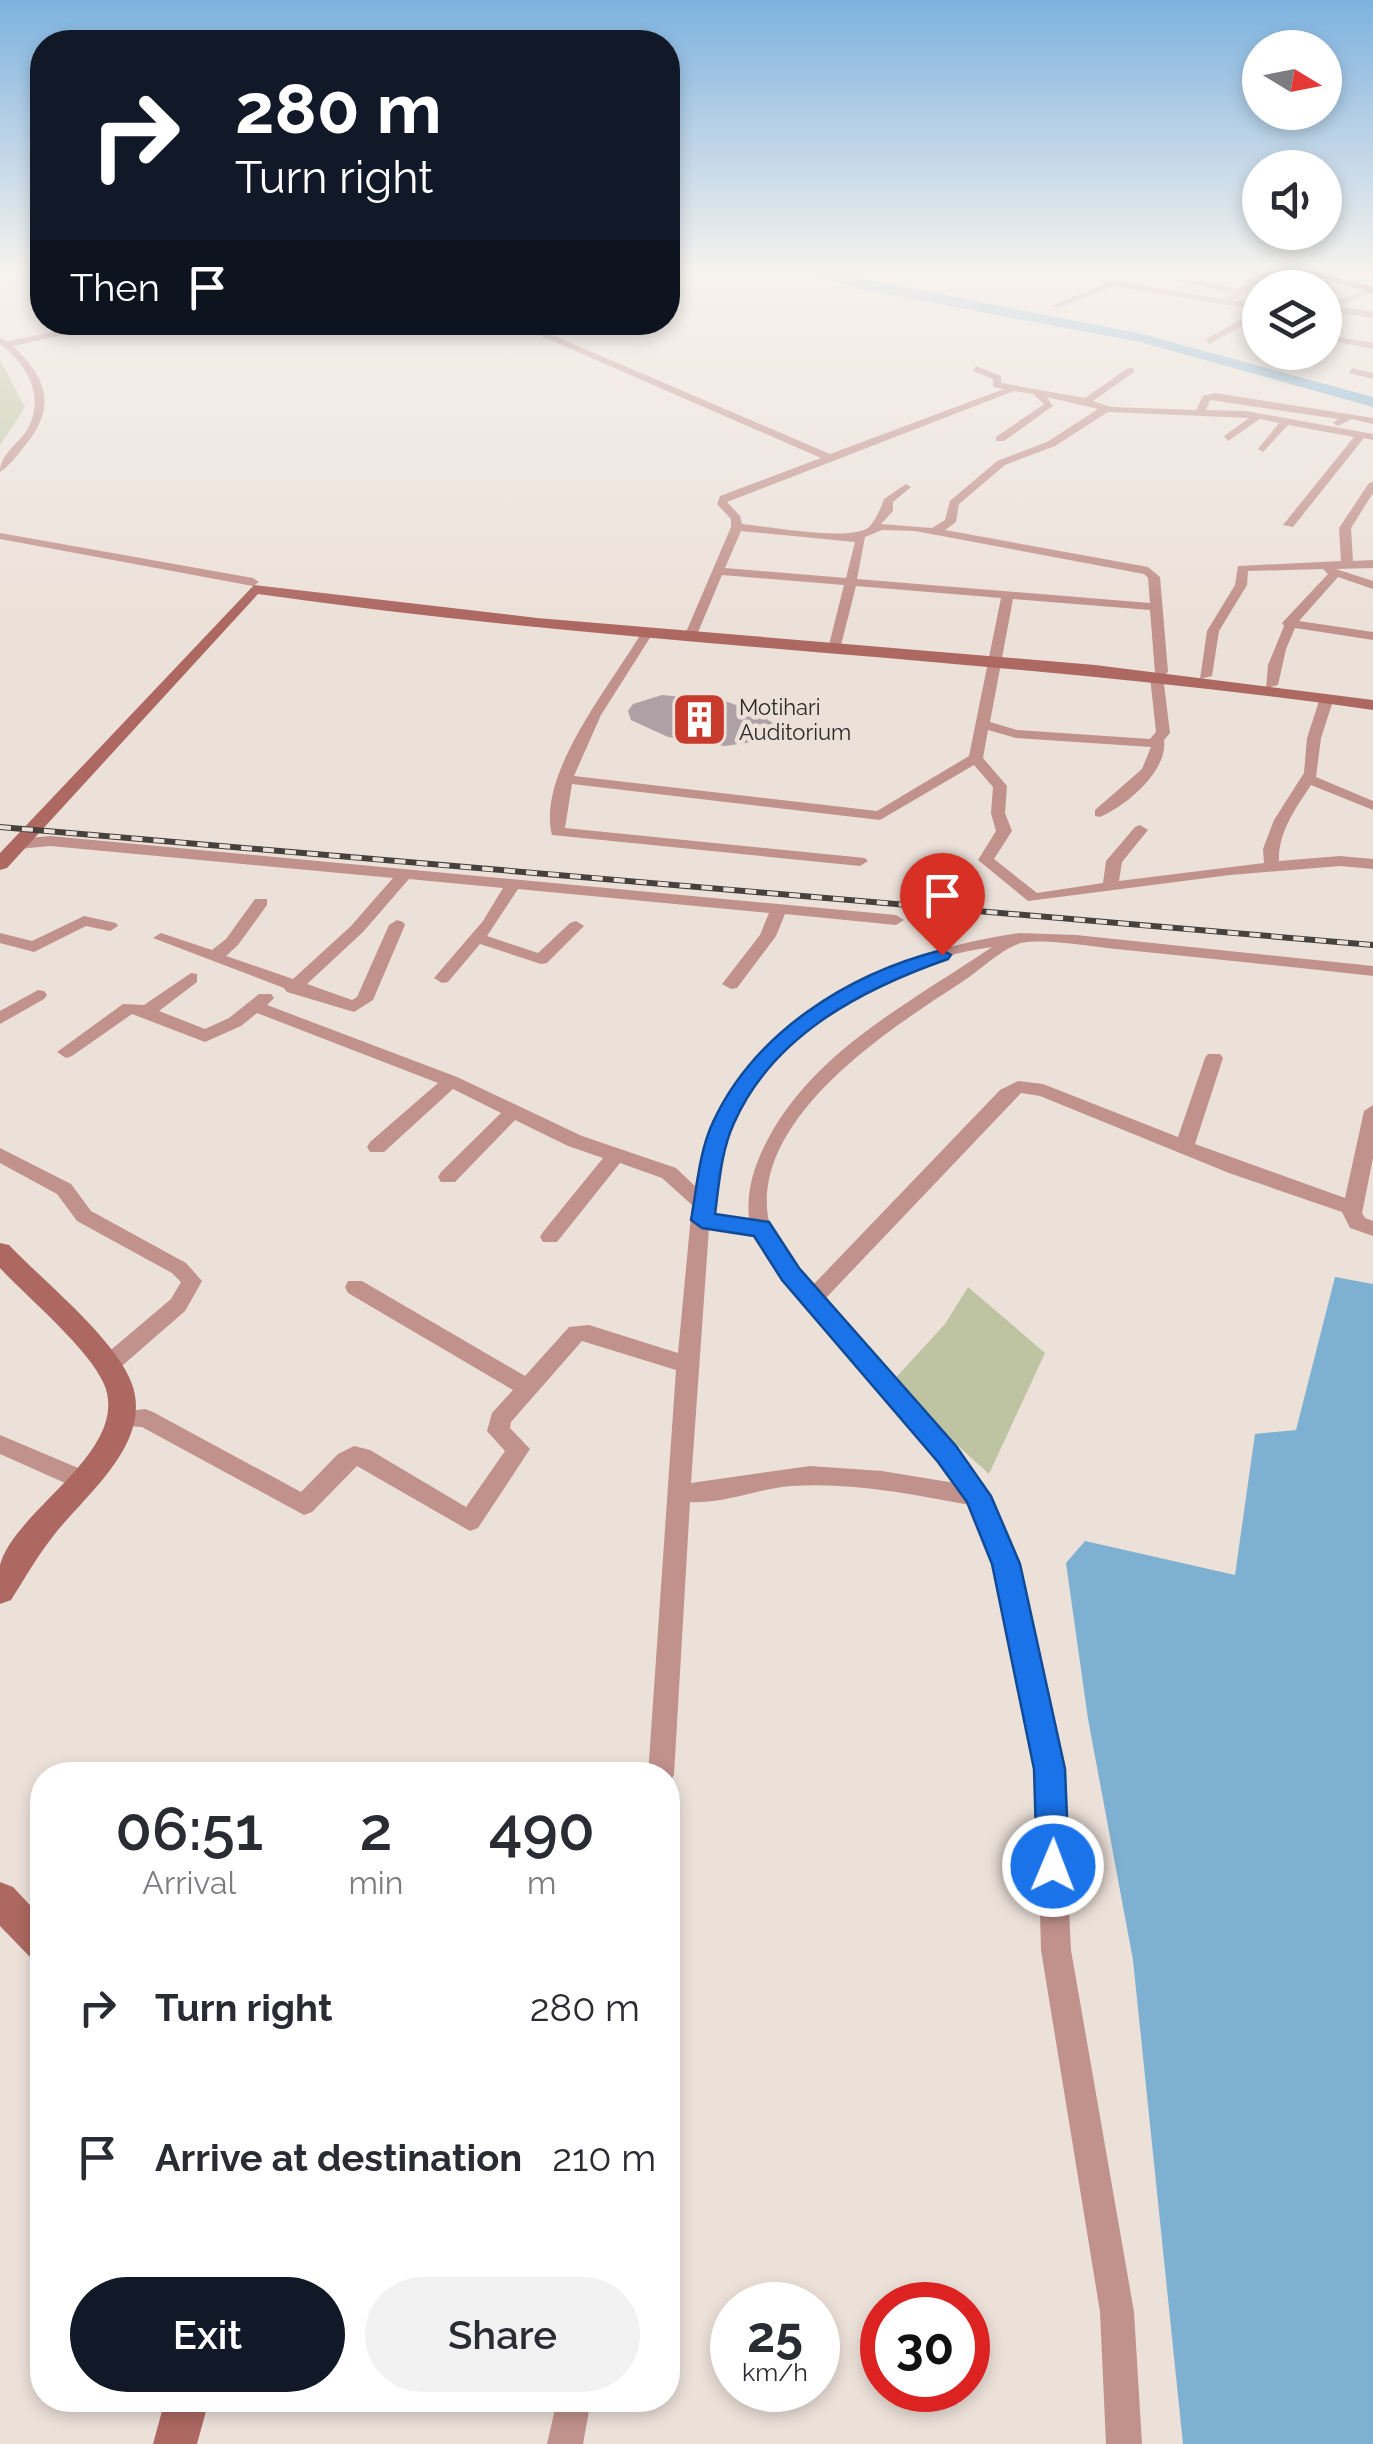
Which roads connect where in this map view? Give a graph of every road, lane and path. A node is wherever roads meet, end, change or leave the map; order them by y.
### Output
1 (38, 385) edge
2 (660, 385) edge
3 (998, 385) edge
4 (1110, 385) edge
5 (1010, 390) junction
6 (1036, 392) junction
7 (1087, 401) junction
8 (1107, 409) junction
9 (1200, 413) junction
10 (1258, 416) junction
11 (1346, 417) junction
12 (1286, 420) junction
13 (1373, 421) edge
14 (1330, 428) junction
15 (1367, 436) edge
16 (1228, 438) dead end
17 (1000, 439) dead end
18 (1263, 449) dead end
19 (830, 458) junction
20 (0, 469) edge
21 (1373, 484) edge
22 (906, 487) dead end
23 (738, 526) junction
24 (1289, 526) dead end
25 (875, 528) junction
26 (935, 531) junction
27 (856, 537) junction
28 (0, 538) edge
29 (1373, 564) edge
30 (1341, 569) junction
31 (719, 571) junction
32 (854, 582) junction
33 (1373, 586) edge
34 (254, 587) junction
35 (1008, 593) junction
36 (1156, 607) junction
37 (1288, 623) junction
38 (647, 634) junction
39 (691, 634) junction
40 (1373, 636) edge
41 (835, 646) junction
42 (998, 660) junction
43 (1160, 674) junction
44 (1205, 676) junction
45 (1271, 685) junction
46 (1327, 698) junction
47 (1373, 702) edge
48 (982, 724) junction
49 (1158, 742) junction
50 (976, 758) junction
51 (1310, 779) junction
52 (565, 780) junction
53 (1373, 806) edge
54 (1100, 813) dead end
55 (1140, 830) dead end
56 (19, 844) junction
57 (0, 851) edge
58 (860, 862) dead end
59 (0, 864) edge
60 (1373, 864) edge
61 (1272, 866) junction
62 (403, 876) junction
63 (513, 884) junction
64 (1111, 886) junction
65 (262, 902) dead end
66 (779, 909) junction
67 (896, 920) dead end
68 (396, 925) dead end
69 (110, 926) dead end
70 (576, 926) dead end
71 (0, 938) edge
72 (161, 938) dead end
73 (478, 938) junction
74 (1014, 939) junction
75 (214, 958) junction
76 (1373, 971) edge
77 (192, 978) dead end
78 (442, 978) dead end
79 (731, 984) dead end
80 (287, 985) junction
81 (38, 995) dead end
82 (256, 1006) junction
83 (146, 1012) junction
84 (0, 1019) edge
85 (66, 1052) dead end
86 (1214, 1058) dead end
87 (450, 1081) junction
88 (513, 1111) junction
89 (1373, 1111) edge
90 (377, 1147) dead end
91 (1184, 1147) junction
92 (0, 1154) edge
93 (616, 1155) junction
94 (448, 1177) dead end
95 (1352, 1208) junction
96 (703, 1213) junction
97 (761, 1228) junction
98 (1373, 1229) edge
99 (550, 1237) dead end
100 (0, 1252) edge
101 (355, 1287) dead end
102 (812, 1300) junction
103 (107, 1366) junction
104 (688, 1366) junction
105 (528, 1388) junction
106 (120, 1420) junction
107 (0, 1444) edge
108 (82, 1480) junction
109 (680, 1492) junction
110 (978, 1496) junction
111 (0, 1590) edge
112 (663, 1762) edge
113 (0, 1900) edge
114 (30, 1931) edge
115 (184, 2412) edge
116 (572, 2412) edge
117 (175, 2444) edge
118 (565, 2444) edge
119 (1124, 2444) edge

1 - 20 street
2 - 19 street
3 - 5 street
4 - 7 street
5 - 6 street
5 - 19 street
6 - 7 street
6 - 17 street
7 - 8 street
8 - 9 street
8 - 26 street
9 - 10 street
9 - 11 street
10 - 12 street
10 - 16 street
11 - 13 street
11 - 14 street
12 - 14 street
12 - 18 street
14 - 15 street
15 - 24 street
19 - 23 street
21 - 30 street
22 - 25 street
23 - 27 street
23 - 31 street
25 - 26 street
25 - 27 street
26 - 36 street
27 - 32 street
28 - 34 street
29 - 30 street
30 - 33 street
30 - 37 street
30 - 44 street
31 - 32 street
31 - 39 street
32 - 35 street
32 - 41 street
34 - 38 main road
34 - 39 main road
34 - 56 main road
34 - 57 main road
35 - 36 street
35 - 42 street
36 - 43 street
37 - 40 street
37 - 45 street
38 - 39 main road
38 - 52 street
39 - 41 main road
41 - 42 main road
42 - 43 main road
42 - 48 street
43 - 44 main road
43 - 46 main road
43 - 49 street
44 - 45 main road
45 - 47 main road
46 - 47 main road
46 - 51 street
48 - 49 street
48 - 50 street
49 - 54 street
50 - 52 street
50 - 64 street
51 - 53 street
51 - 61 street
52 - 58 street
55 - 64 street
56 - 59 main road
56 - 62 street
60 - 61 street
61 - 64 street
62 - 63 street
62 - 80 street
63 - 66 street
63 - 73 street
65 - 75 street
66 - 67 street
66 - 79 street
68 - 80 street
69 - 71 street
70 - 73 street
72 - 75 street
73 - 78 street
74 - 76 street
74 - 96 street
74 - 97 street
75 - 80 street
77 - 83 street
80 - 82 street
81 - 84 street
82 - 83 street
82 - 87 street
83 - 85 street
86 - 91 street
87 - 88 street
87 - 90 street
88 - 93 street
88 - 94 street
89 - 95 street
91 - 95 street
91 - 102 street
92 - 103 street
93 - 96 street
93 - 99 street
95 - 98 street
96 - 97 street
96 - 104 street
97 - 102 street
100 - 103 main road
101 - 105 street
102 - 110 street
103 - 106 main road
104 - 105 street
104 - 109 street
105 - 106 street
106 - 108 main road
107 - 108 street
108 - 111 main road
109 - 110 street
109 - 112 street
110 - 119 street
113 - 114 main road
115 - 117 main road
116 - 118 street

